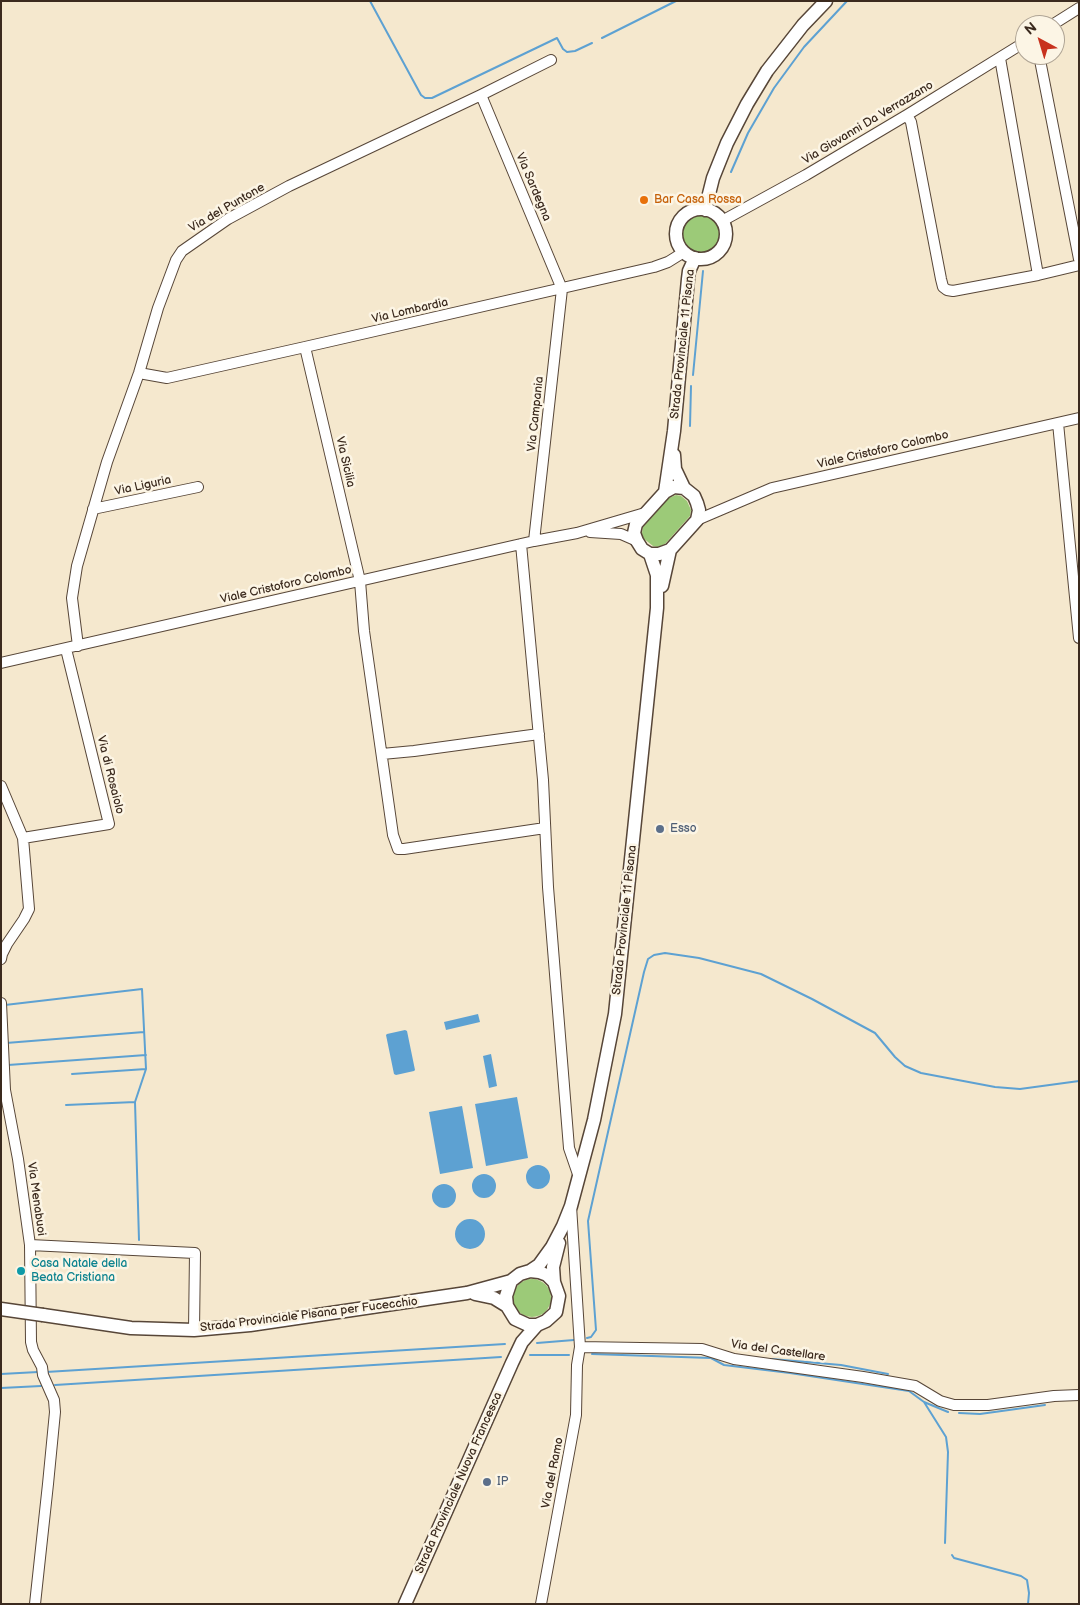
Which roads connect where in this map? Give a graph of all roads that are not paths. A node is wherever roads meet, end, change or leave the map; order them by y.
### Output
1 (826, 1) edge
2 (1079, 8) edge
3 (1065, 17) edge
4 (1015, 48) edge
5 (1000, 58) junction
6 (550, 60) dead end
7 (1041, 65) edge
8 (481, 95) junction
9 (907, 115) junction
10 (705, 210) junction
11 (722, 221) junction
12 (689, 255) junction
13 (1079, 259) edge
14 (1079, 266) edge
15 (1038, 275) junction
16 (562, 289) junction
17 (305, 347) junction
18 (139, 374) junction
19 (1079, 418) edge
20 (1058, 423) junction
21 (674, 431) junction
22 (198, 487) dead end
23 (684, 488) junction
24 (664, 492) junction
25 (93, 509) junction
26 (645, 513) junction
27 (697, 520) junction
28 (577, 533) junction
29 (534, 541) junction
30 (637, 541) junction
31 (521, 544) junction
32 (670, 550) junction
33 (650, 554) junction
34 (360, 581) junction
35 (658, 608) junction
36 (1079, 638) edge
37 (78, 646) junction
38 (66, 648) junction
39 (1, 663) edge
40 (539, 734) junction
41 (382, 754) junction
42 (1, 786) edge
43 (545, 828) junction
44 (24, 838) junction
45 (1, 959) edge
46 (1, 1003) edge
47 (579, 1179) junction
48 (571, 1206) junction
49 (563, 1226) junction
50 (30, 1245) junction
51 (530, 1271) junction
52 (511, 1281) junction
53 (554, 1282) junction
54 (467, 1293) junction
55 (507, 1306) junction
56 (1, 1309) edge
57 (515, 1319) junction
58 (537, 1325) junction
59 (194, 1330) junction
60 (580, 1347) junction
61 (512, 1363) junction
62 (1079, 1395) edge
63 (34, 1604) edge
64 (405, 1604) edge
65 (542, 1604) edge

1 - 10 main road
2 - 3 street
4 - 5 street, Via Giovanni Da Verrazzano
5 - 9 street, Via Giovanni Da Verrazzano
5 - 15 street
6 - 8 street, Via del Puntone
7 - 13 street
8 - 16 street, Via Sardegna
8 - 18 street, Via del Puntone
9 - 11 street, Via Giovanni Da Verrazzano
9 - 15 street
10 - 11 main road
10 - 12 main road, Strada Provinciale 11 Pisana
11 - 12 main road, Strada Provinciale 11 Pisana
12 - 16 street, Via Lombardia
12 - 21 main road, Strada Provinciale 11 Pisana
14 - 15 street
16 - 17 street, Via Lombardia
16 - 29 street, Via Campania
17 - 18 street, Via Lombardia
17 - 34 street, Via Sicilia
18 - 25 street, Via del Puntone
19 - 20 street, Viale Cristoforo Colombo
20 - 27 street, Viale Cristoforo Colombo
20 - 36 street
21 - 23 main road, Strada Provinciale 11 Pisana
21 - 24 main road, Strada Provinciale 11 Pisana
22 - 25 street, Via Liguria
23 - 24 main road
23 - 27 main road, Strada Provinciale 11 Pisana
24 - 26 main road
25 - 37 street, Via del Puntone
26 - 28 street, Viale Cristoforo Colombo
26 - 30 main road
27 - 32 main road
28 - 29 street, Viale Cristoforo Colombo
28 - 30 street, Viale Cristoforo Colombo
29 - 31 street, Viale Cristoforo Colombo
30 - 33 main road, Strada Provinciale 11 Pisana
31 - 34 street, Viale Cristoforo Colombo
31 - 40 street
32 - 33 main road
32 - 35 main road, Strada Provinciale 11 Pisana
33 - 35 main road, Strada Provinciale 11 Pisana
34 - 37 street, Viale Cristoforo Colombo
34 - 41 street, Via Sicilia
35 - 47 main road, Strada Provinciale 11 Pisana
37 - 38 street, Viale Cristoforo Colombo
38 - 39 street, Viale Cristoforo Colombo
38 - 44 street, Via di Rosaiolo
40 - 41 street
40 - 43 street
41 - 43 street, Via Sicilia
42 - 44 street
43 - 47 street
44 - 45 street
46 - 50 street, Via Menabuoi
47 - 48 main road, Strada Provinciale 11 Pisana
48 - 49 main road, Strada Provinciale 11 Pisana
48 - 60 street
49 - 51 main road, Strada Provinciale 11 Pisana
49 - 53 main road, Strada Provinciale 11 Pisana
50 - 59 street
50 - 63 street, Via Menabuoi
51 - 52 main road, Strada Provinciale Pisana per Fucecchio
51 - 53 main road
52 - 54 main road, Strada Provinciale Pisana per Fucecchio
52 - 55 main road
53 - 58 main road
54 - 55 main road, Strada Provinciale Pisana per Fucecchio
54 - 59 main road, Strada Provinciale Pisana per Fucecchio
55 - 57 main road
56 - 59 main road, Strada Provinciale Pisana per Fucecchio, bridge
57 - 58 main road
57 - 61 main road, Strada Provinciale Nuova Francesca
58 - 61 main road, Strada Provinciale Nuova Francesca
60 - 62 street, Via del Castellare
60 - 65 street, Via del Ramo
61 - 64 main road, Strada Provinciale Nuova Francesca

